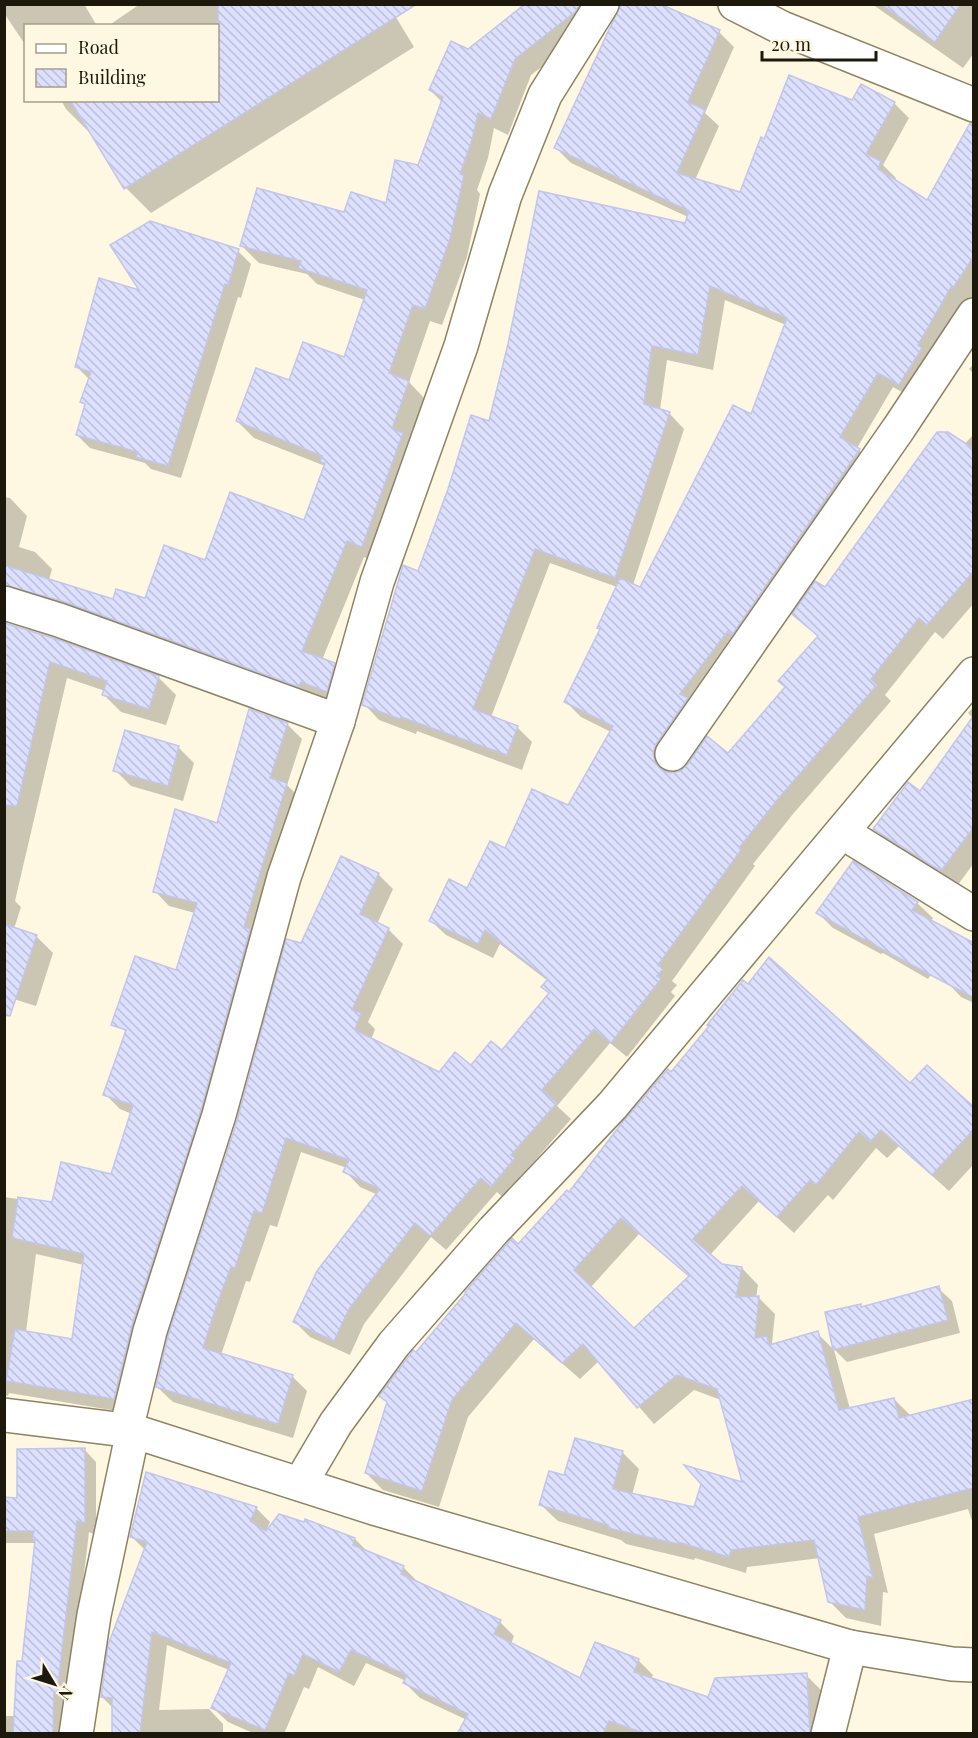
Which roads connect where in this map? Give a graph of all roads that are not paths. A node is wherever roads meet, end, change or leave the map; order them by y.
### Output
1 (602, 4) edge
2 (735, 4) edge
3 (974, 105) edge
4 (974, 315) edge
5 (4, 603) edge
6 (974, 674) edge
7 (338, 721) junction
8 (672, 754) dead end
9 (842, 832) junction
10 (974, 914) edge
11 (4, 1415) edge
12 (129, 1430) junction
13 (300, 1484) junction
14 (850, 1647) junction
15 (974, 1665) edge
16 (76, 1734) edge
17 (828, 1734) edge

1 - 7 street
2 - 3 street
4 - 8 street
5 - 7 street
6 - 9 street
7 - 12 street
9 - 10 street
9 - 13 street
11 - 12 street
12 - 13 street
12 - 16 street
13 - 14 street
14 - 15 street
14 - 17 street

